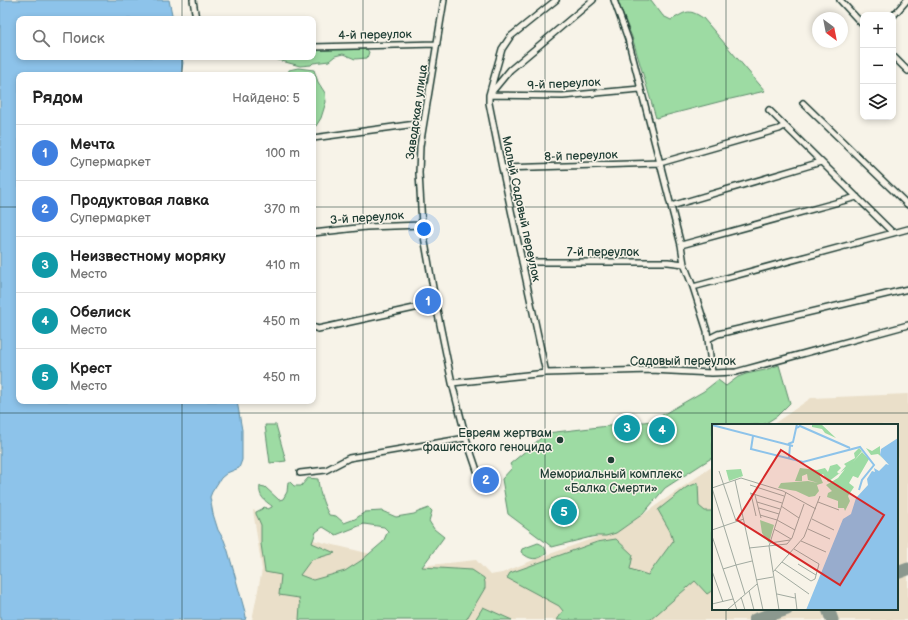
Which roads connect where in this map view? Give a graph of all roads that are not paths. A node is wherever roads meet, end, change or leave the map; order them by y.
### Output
1 (193, 0) edge
2 (444, 0) edge
3 (556, 0) edge
4 (593, 0) edge
5 (614, 0) edge
6 (840, 0) edge
7 (907, 0) edge
8 (896, 13) edge
9 (196, 16) edge
10 (860, 22) edge
11 (437, 44) junction
12 (316, 47) edge
13 (896, 59) edge
14 (908, 71) edge
15 (640, 89) junction
16 (490, 96) junction
17 (803, 103) dead end
18 (769, 110) dead end
19 (423, 123) junction
20 (784, 126) junction
21 (316, 138) edge
22 (821, 162) junction
23 (660, 163) junction
24 (502, 168) junction
25 (857, 197) junction
26 (908, 205) edge
27 (670, 206) junction
28 (422, 225) junction
29 (908, 229) edge
30 (316, 233) edge
31 (893, 233) junction
32 (681, 245) junction
33 (522, 262) junction
34 (684, 264) junction
35 (693, 287) junction
36 (908, 289) edge
37 (436, 305) junction
38 (908, 325) edge
39 (316, 328) edge
40 (708, 339) junction
41 (546, 373) junction
42 (712, 373) junction
43 (452, 383) junction
44 (466, 438) junction
45 (300, 473) dead end
46 (482, 485) dead end

1 - 9 street
2 - 11 street, Заводская улица
3 - 16 street, Малый Садовый переулок
4 - 16 street
5 - 15 street
6 - 10 street
7 - 8 street
11 - 12 street, 4-й переулок
11 - 19 street, Заводская улица
13 - 14 street
15 - 16 street, 9-й переулок
15 - 23 street
16 - 24 street, Малый Садовый переулок
17 - 26 street
18 - 20 street
19 - 21 street
19 - 28 street, Заводская улица
20 - 22 street
20 - 23 street, 8-й переулок
22 - 25 street
22 - 27 street
23 - 24 street, 8-й переулок
23 - 27 street
24 - 33 street, Малый Садовый переулок
25 - 31 street
25 - 32 street
27 - 32 street
28 - 30 street, 3-й переулок
28 - 37 street, Заводская улица
29 - 31 street
31 - 35 street
32 - 34 street
33 - 34 street, 7-й переулок
33 - 41 street, Малый Садовый переулок
34 - 35 street
35 - 40 street
36 - 40 street
37 - 39 street
37 - 43 street, Заводская улица
38 - 42 street, Садовый переулок
40 - 42 street
41 - 42 street, Садовый переулок
41 - 43 street, Садовый переулок
43 - 44 street, Заводская улица
44 - 45 street
44 - 46 street, Заводская улица

